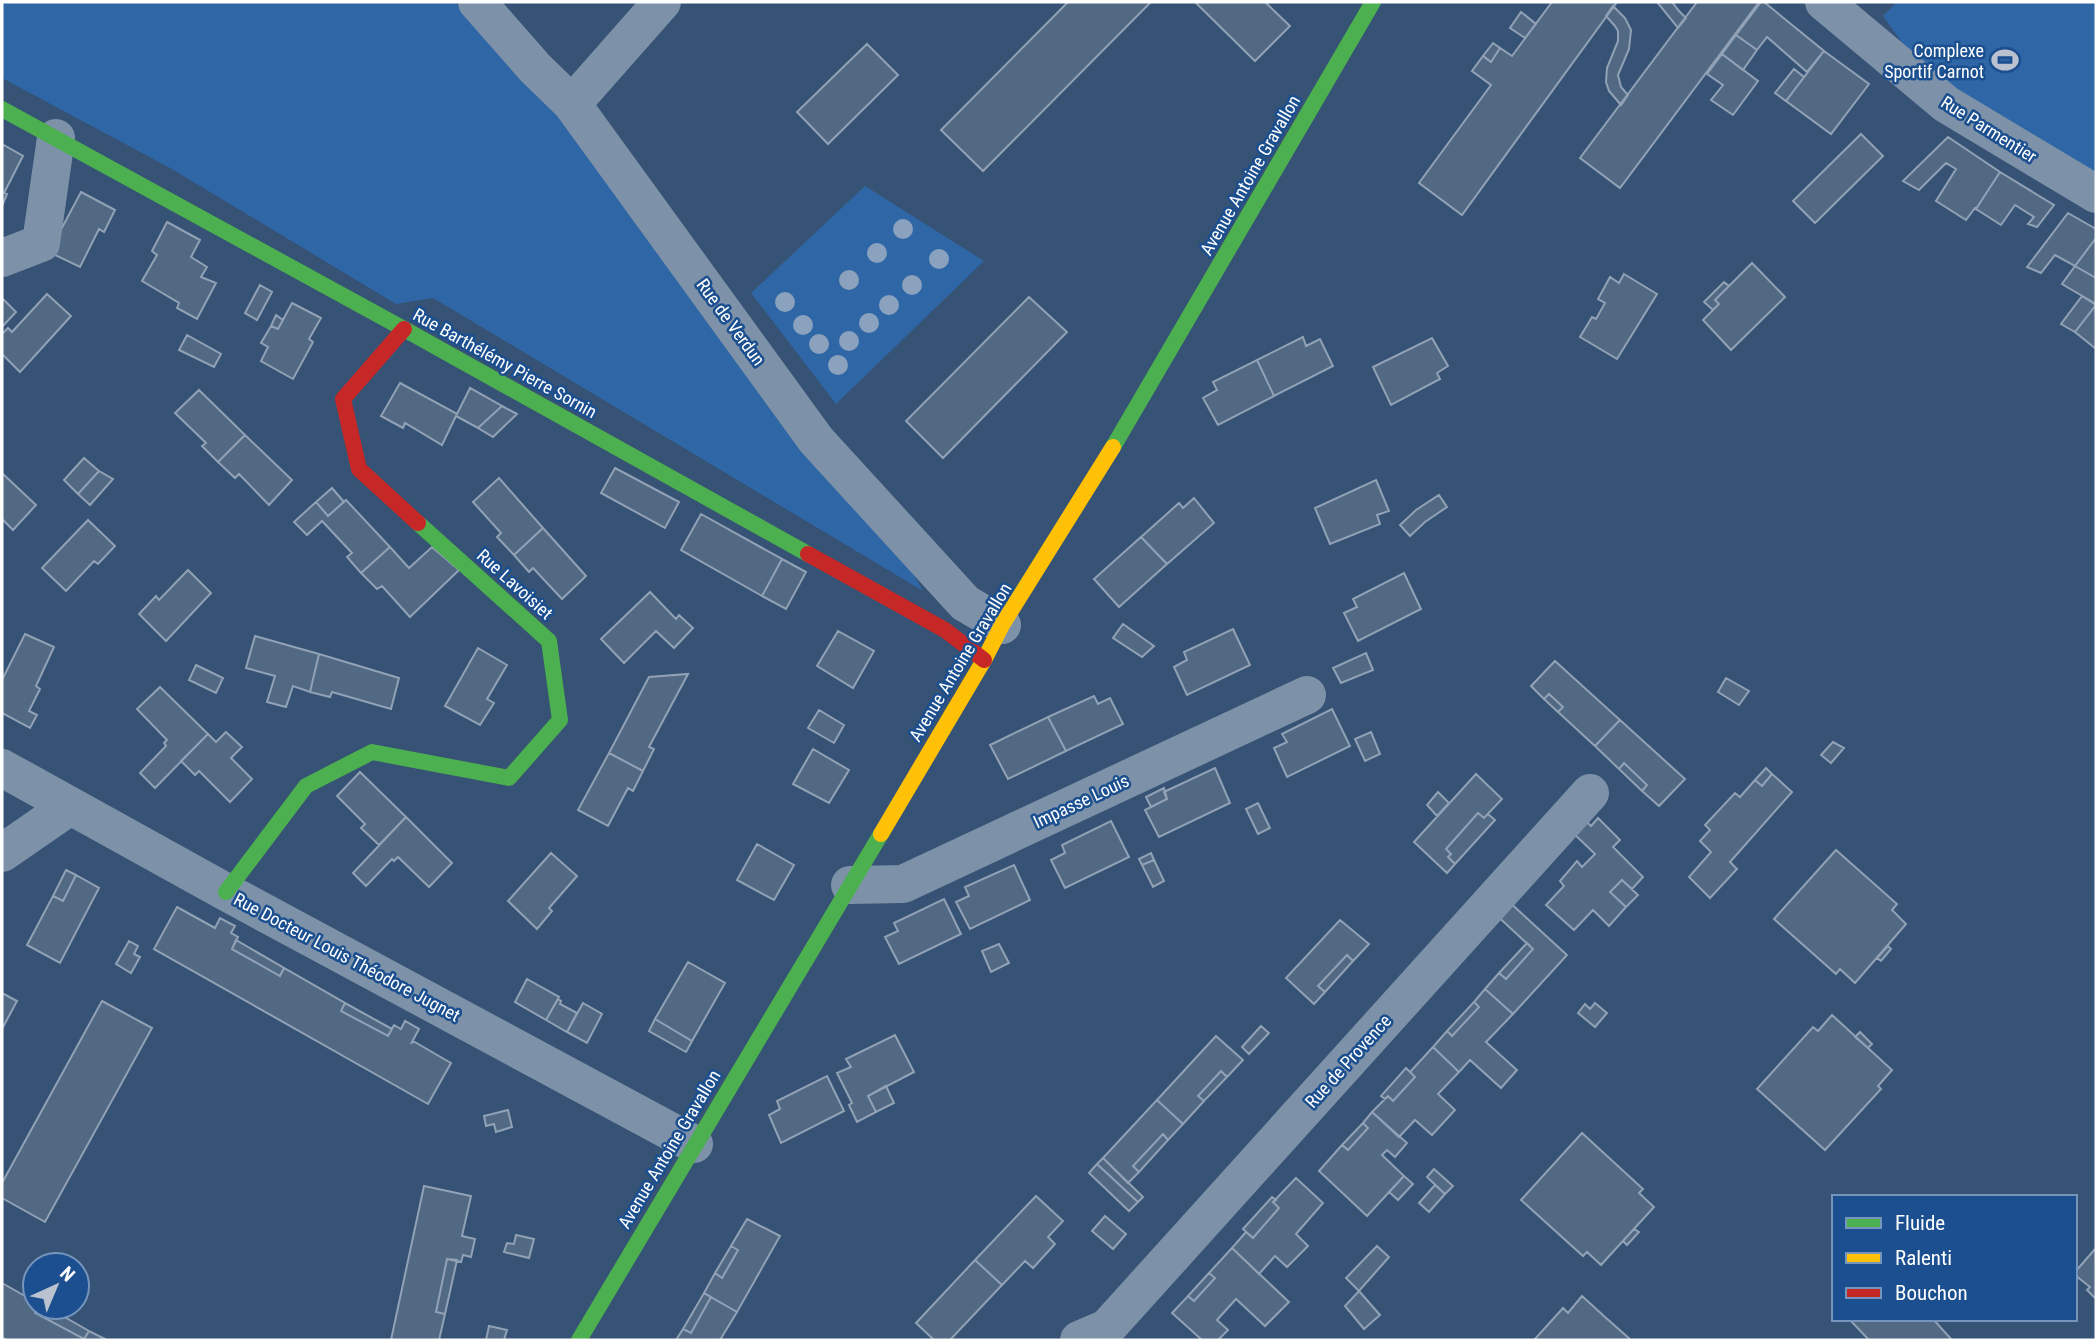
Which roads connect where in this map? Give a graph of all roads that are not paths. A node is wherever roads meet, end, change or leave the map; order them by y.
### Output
1 (477, 2) edge
2 (662, 2) edge
3 (1373, 2) edge
4 (1824, 2) edge
5 (572, 104) junction
6 (2, 109) edge
7 (56, 138) junction
8 (2096, 194) edge
9 (2, 257) edge
10 (404, 329) junction
11 (1002, 625) junction
12 (984, 660) junction
13 (1307, 695) dead end
14 (2, 768) edge
15 (1590, 793) dead end
16 (70, 806) junction
17 (2, 853) edge
18 (850, 885) junction
19 (226, 892) junction
20 (694, 1144) junction
21 (1100, 1336) edge
22 (579, 1340) edge

1 - 5 street, Rue de Verdun
2 - 5 street
3 - 11 street, Avenue Antoine Gravallon
4 - 8 street, Rue Parmentier
5 - 11 street, Rue de Verdun
6 - 7 street, Rue Barthélémy Pierre Sornin
7 - 9 street
7 - 10 street, Rue Barthélémy Pierre Sornin
10 - 12 street, Rue Barthélémy Pierre Sornin
10 - 19 street, Rue Lavoisiet
11 - 12 street, Avenue Antoine Gravallon
12 - 18 street, Avenue Antoine Gravallon
13 - 18 street, Impasse Louis
14 - 16 street, Rue Docteur Louis Théodore Jugnet
15 - 21 street, Rue de Provence
16 - 17 street
16 - 19 street, Rue Docteur Louis Théodore Jugnet
18 - 20 street, Avenue Antoine Gravallon
19 - 20 street, Rue Docteur Louis Théodore Jugnet
20 - 22 street, Avenue Antoine Gravallon

